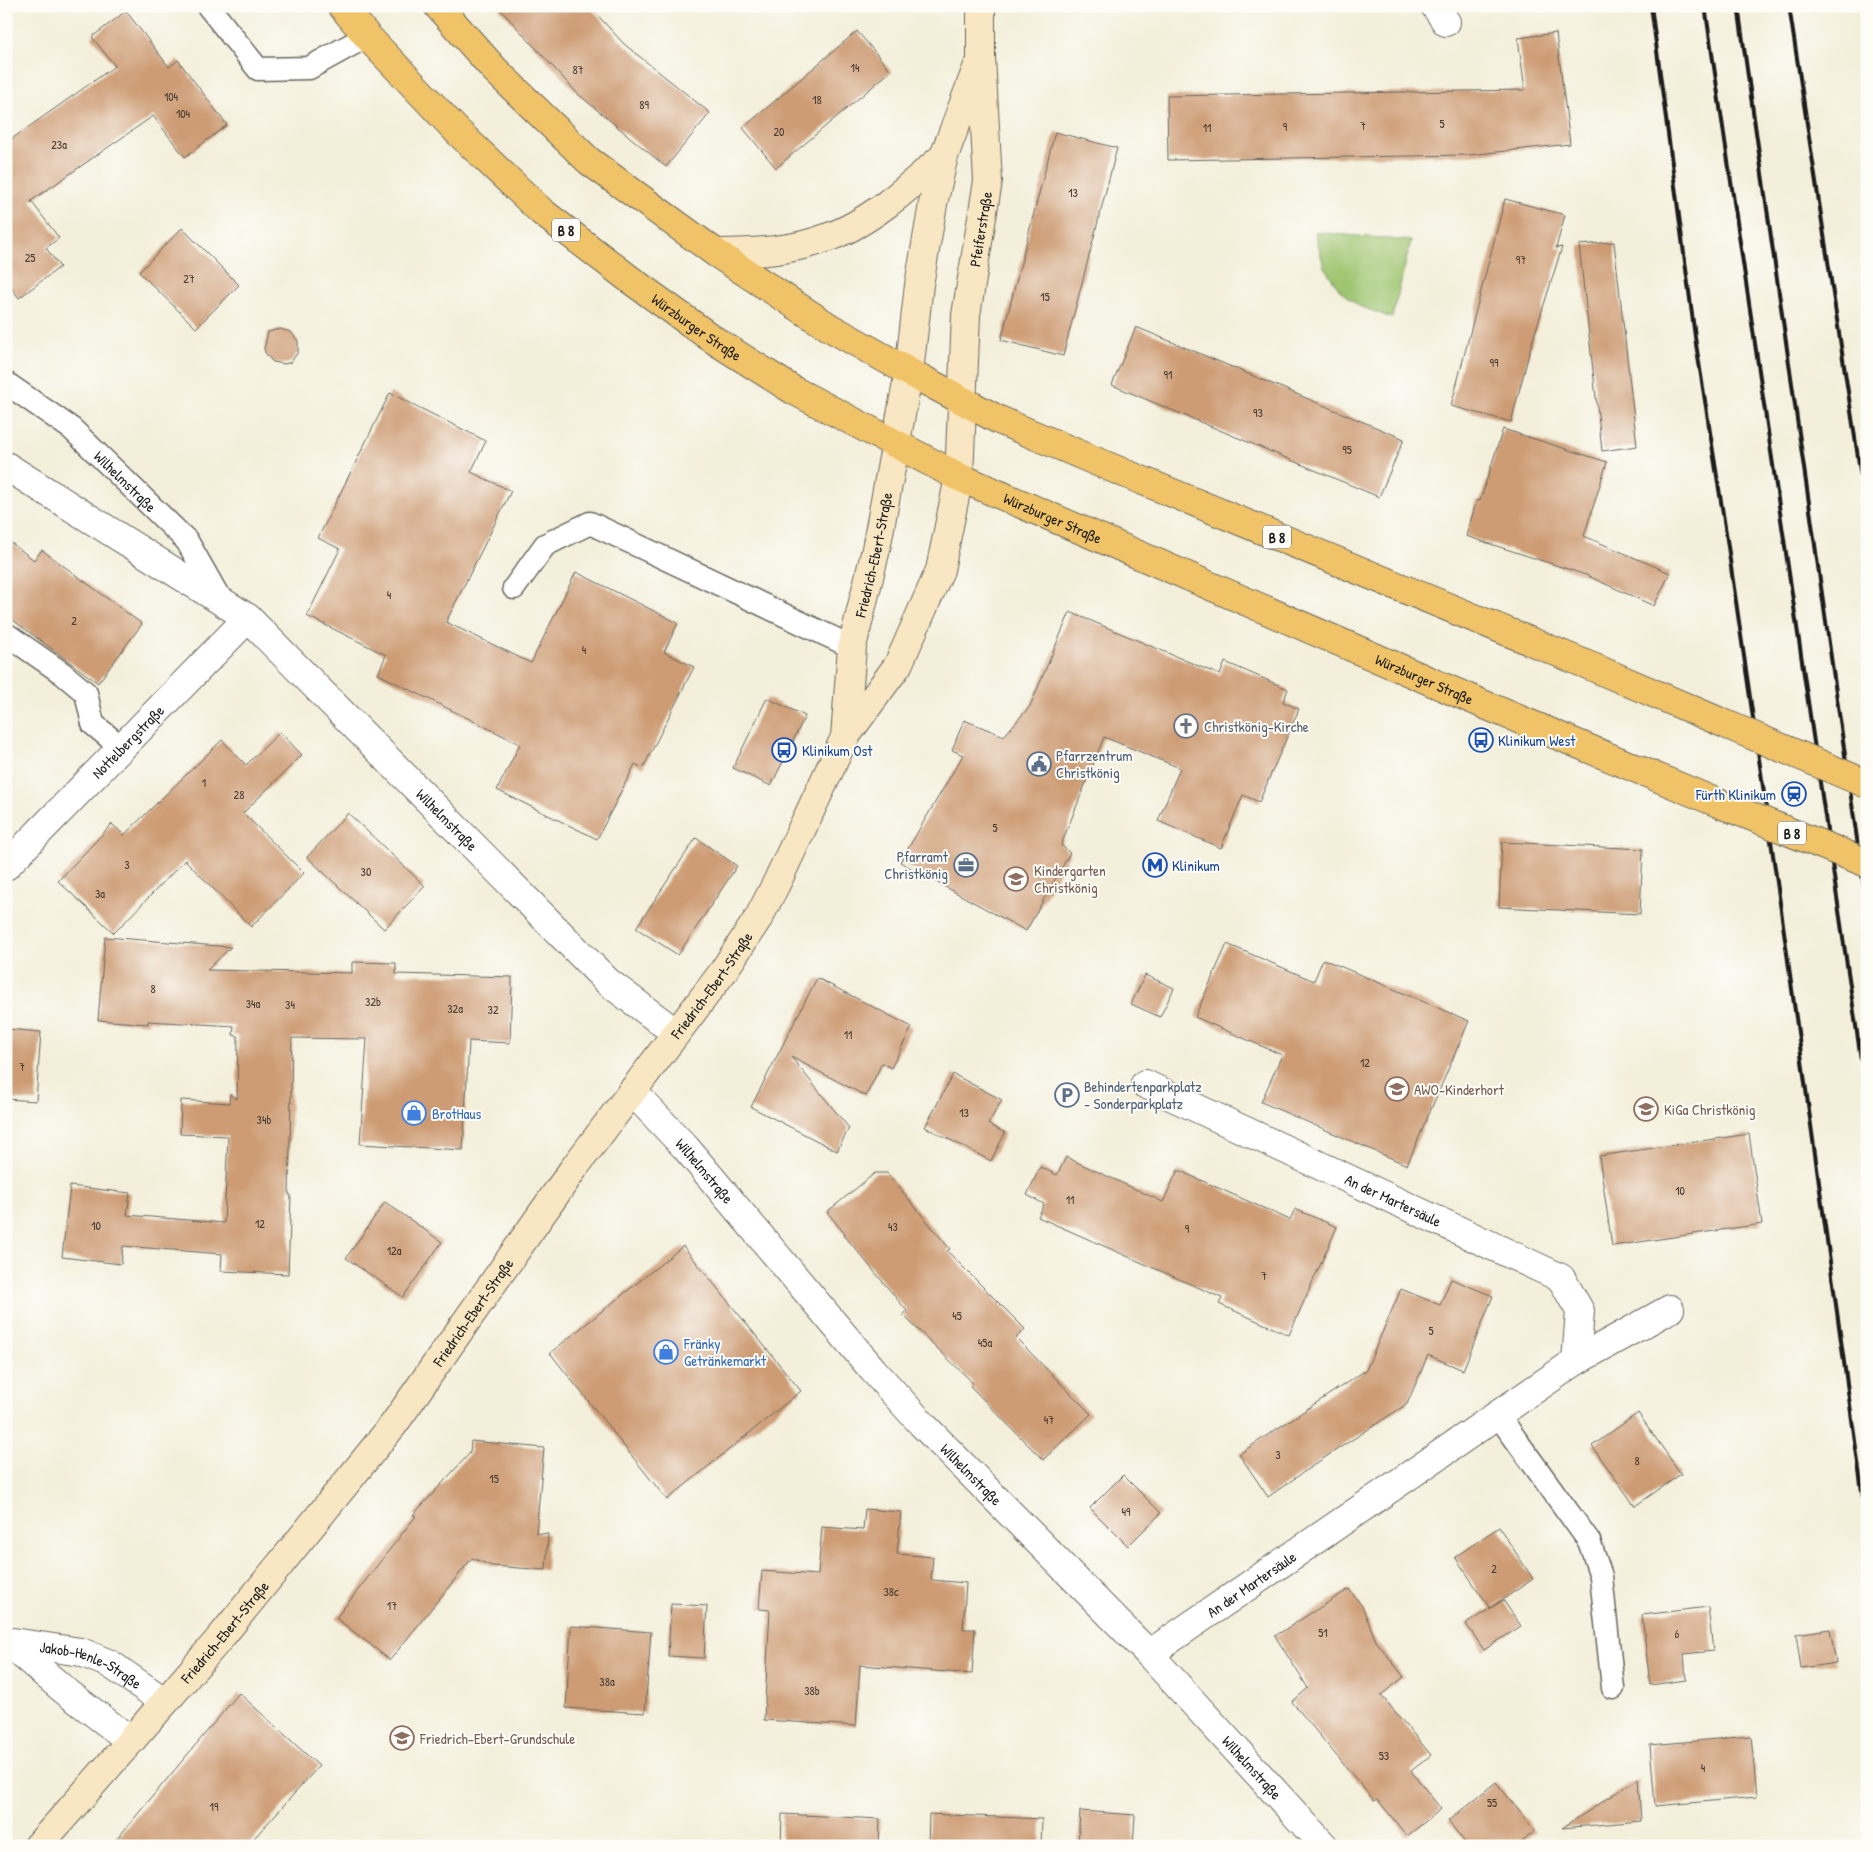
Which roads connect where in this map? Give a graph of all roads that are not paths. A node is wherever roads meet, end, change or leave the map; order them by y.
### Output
1 (208, 6) edge
2 (342, 6) edge
3 (438, 6) edge
4 (981, 6) edge
5 (367, 36) junction
6 (981, 57) junction
7 (944, 156) junction
8 (716, 254) junction
9 (909, 372) junction
10 (6, 383) edge
11 (962, 401) junction
12 (895, 444) junction
13 (6, 466) edge
14 (959, 478) junction
15 (514, 588) dead end
16 (221, 602) junction
17 (248, 618) junction
18 (6, 634) edge
19 (852, 647) junction
20 (845, 737) junction
21 (122, 748) junction
22 (1867, 784) edge
23 (1867, 863) edge
24 (6, 866) edge
25 (676, 1033) junction
26 (1145, 1084) dead end
27 (632, 1091) junction
28 (1670, 1309) dead end
29 (1576, 1361) junction
30 (1498, 1415) junction
31 (8, 1642) edge
32 (1148, 1654) junction
33 (1613, 1688) dead end
34 (165, 1702) junction
35 (131, 1741) junction
36 (38, 1846) edge
37 (1324, 1846) edge

1 - 5 lane
2 - 5 main road, Würzburger Straße / B 8
3 - 8 main road, B 8
4 - 6 street, Pfeiferstraße
5 - 12 main road, Würzburger Straße / B 8
6 - 7 street, Pfeiferstraße
6 - 11 street, Pfeiferstraße
7 - 8 street
7 - 9 street, Pfeiferstraße
8 - 9 main road, B 8
9 - 11 main road, B 8
9 - 12 street, Friedrich-Ebert-Straße
10 - 16 lane, Wilhelmstraße
11 - 14 street, Friedrich-Ebert-Straße
11 - 22 main road, B 8, bridge
12 - 14 main road, Würzburger Straße / B 8
12 - 19 street, Friedrich-Ebert-Straße
13 - 16 street, Wilhelmstraße
14 - 20 street, Friedrich-Ebert-Straße
14 - 23 main road, Würzburger Straße / B 8, bridge
15 - 19 lane
16 - 17 street, Wilhelmstraße
17 - 21 street, Nottelbergstraße
17 - 25 street, Wilhelmstraße
18 - 21 lane
19 - 20 street, Friedrich-Ebert-Straße
20 - 25 street, Friedrich-Ebert-Straße
21 - 24 street, Nottelbergstraße
25 - 27 street, Friedrich-Ebert-Straße
26 - 29 street, An der Martersäule
27 - 32 street, Wilhelmstraße
27 - 34 street, Friedrich-Ebert-Straße
28 - 29 street, An der Martersäule
29 - 30 street, An der Martersäule
30 - 32 street, An der Martersäule
30 - 33 lane
31 - 34 street, Jakob-Henle-Straße
31 - 35 street, Jakob-Henle-Straße
32 - 37 street, Wilhelmstraße
34 - 35 street, Friedrich-Ebert-Straße
35 - 36 street, Friedrich-Ebert-Straße

